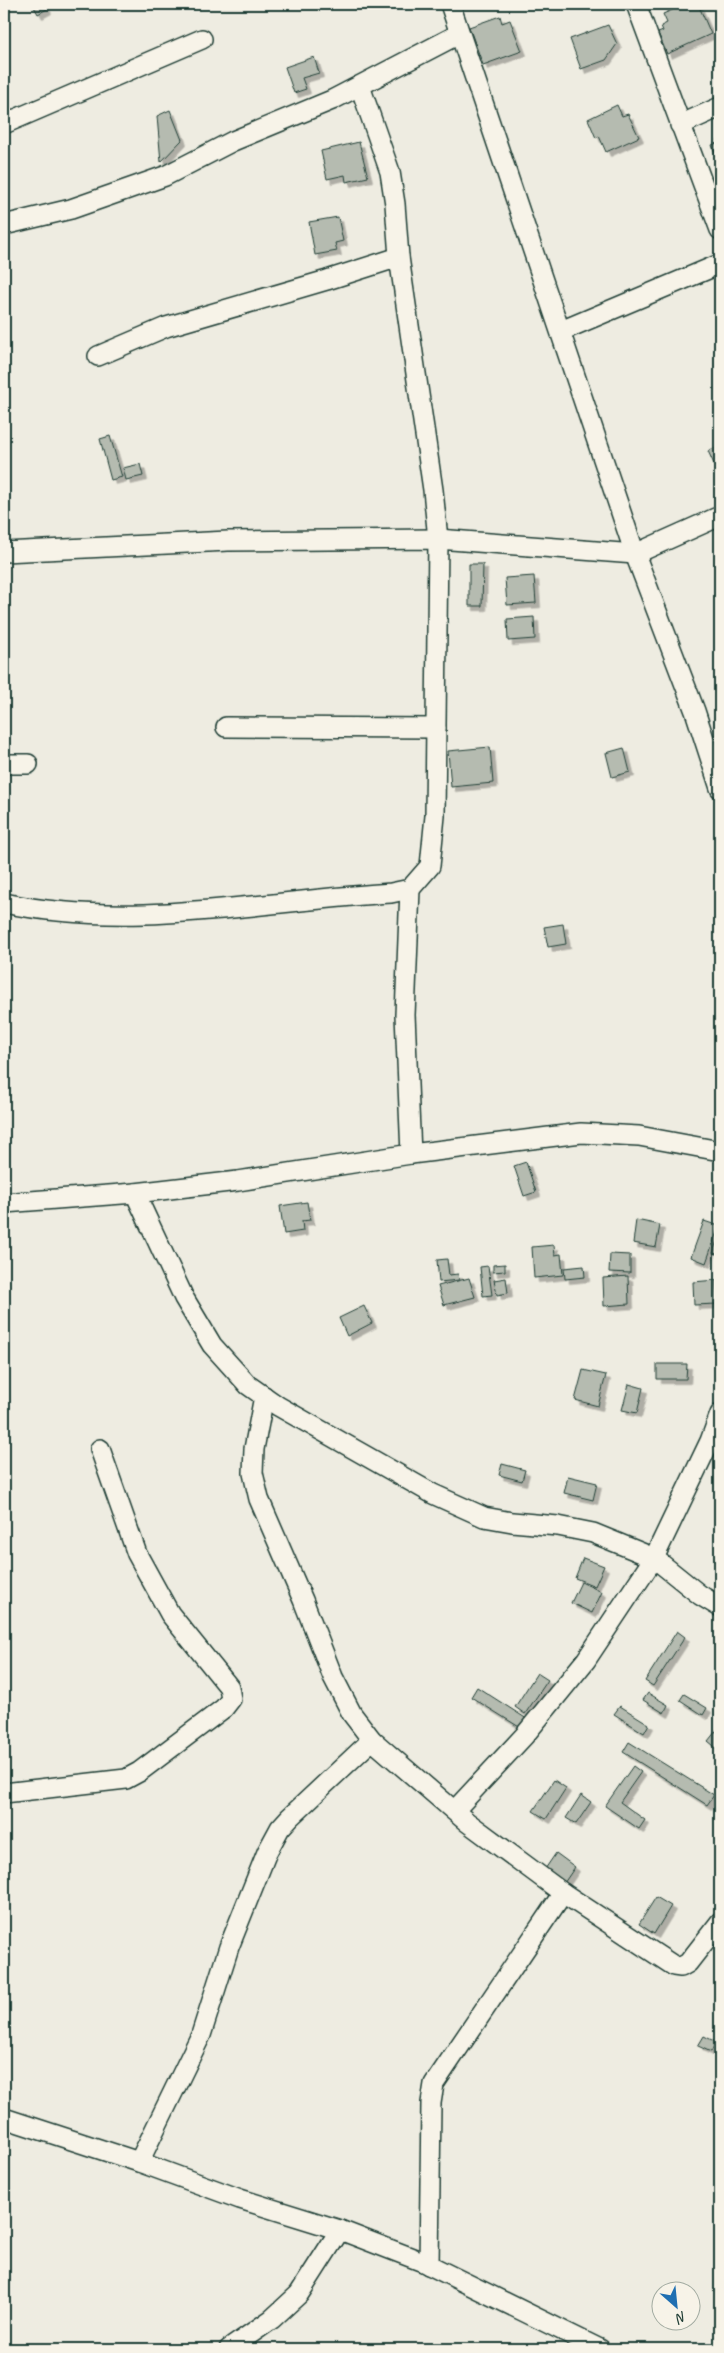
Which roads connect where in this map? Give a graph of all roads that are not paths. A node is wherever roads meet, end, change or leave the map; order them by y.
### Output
1 (450, 4) edge
2 (636, 4) edge
3 (459, 34) junction
4 (202, 39) dead end
5 (360, 86) junction
6 (720, 107) edge
7 (4, 124) edge
8 (680, 125) junction
9 (4, 225) edge
10 (720, 230) edge
11 (399, 257) junction
12 (720, 264) edge
13 (561, 331) junction
14 (98, 356) dead end
15 (720, 516) edge
16 (438, 539) junction
17 (4, 552) edge
18 (635, 554) junction
19 (226, 727) dead end
20 (436, 728) junction
21 (4, 764) edge
22 (28, 764) dead end
23 (720, 788) edge
24 (410, 889) junction
25 (4, 903) edge
26 (720, 1151) edge
27 (411, 1154) junction
28 (135, 1193) junction
29 (4, 1203) edge
30 (264, 1396) junction
31 (720, 1414) edge
32 (100, 1449) dead end
33 (654, 1558) junction
34 (720, 1608) edge
35 (372, 1740) junction
36 (4, 1793) edge
37 (455, 1810) junction
38 (563, 1893) junction
39 (720, 1922) edge
40 (4, 2118) edge
41 (140, 2162) junction
42 (340, 2230) junction
43 (429, 2265) junction
44 (229, 2349) edge
45 (600, 2349) edge

1 - 3 street
2 - 8 street
3 - 5 street
3 - 13 street
4 - 7 street
5 - 9 street
5 - 11 street
6 - 8 street
8 - 10 street
11 - 14 street
11 - 16 street
12 - 13 street
13 - 18 street
15 - 18 street
16 - 17 street
16 - 18 street
16 - 20 street
18 - 23 street
19 - 20 street
20 - 24 street
21 - 22 street
24 - 25 street
24 - 27 street
26 - 27 street
27 - 28 street
28 - 29 street
28 - 30 street
30 - 33 street
30 - 35 street
31 - 33 street
32 - 36 street
33 - 34 street
33 - 37 street
35 - 37 street
35 - 41 street
37 - 38 street
38 - 39 street
38 - 43 street
40 - 41 street
41 - 42 street
42 - 43 street
42 - 44 street
43 - 45 street

